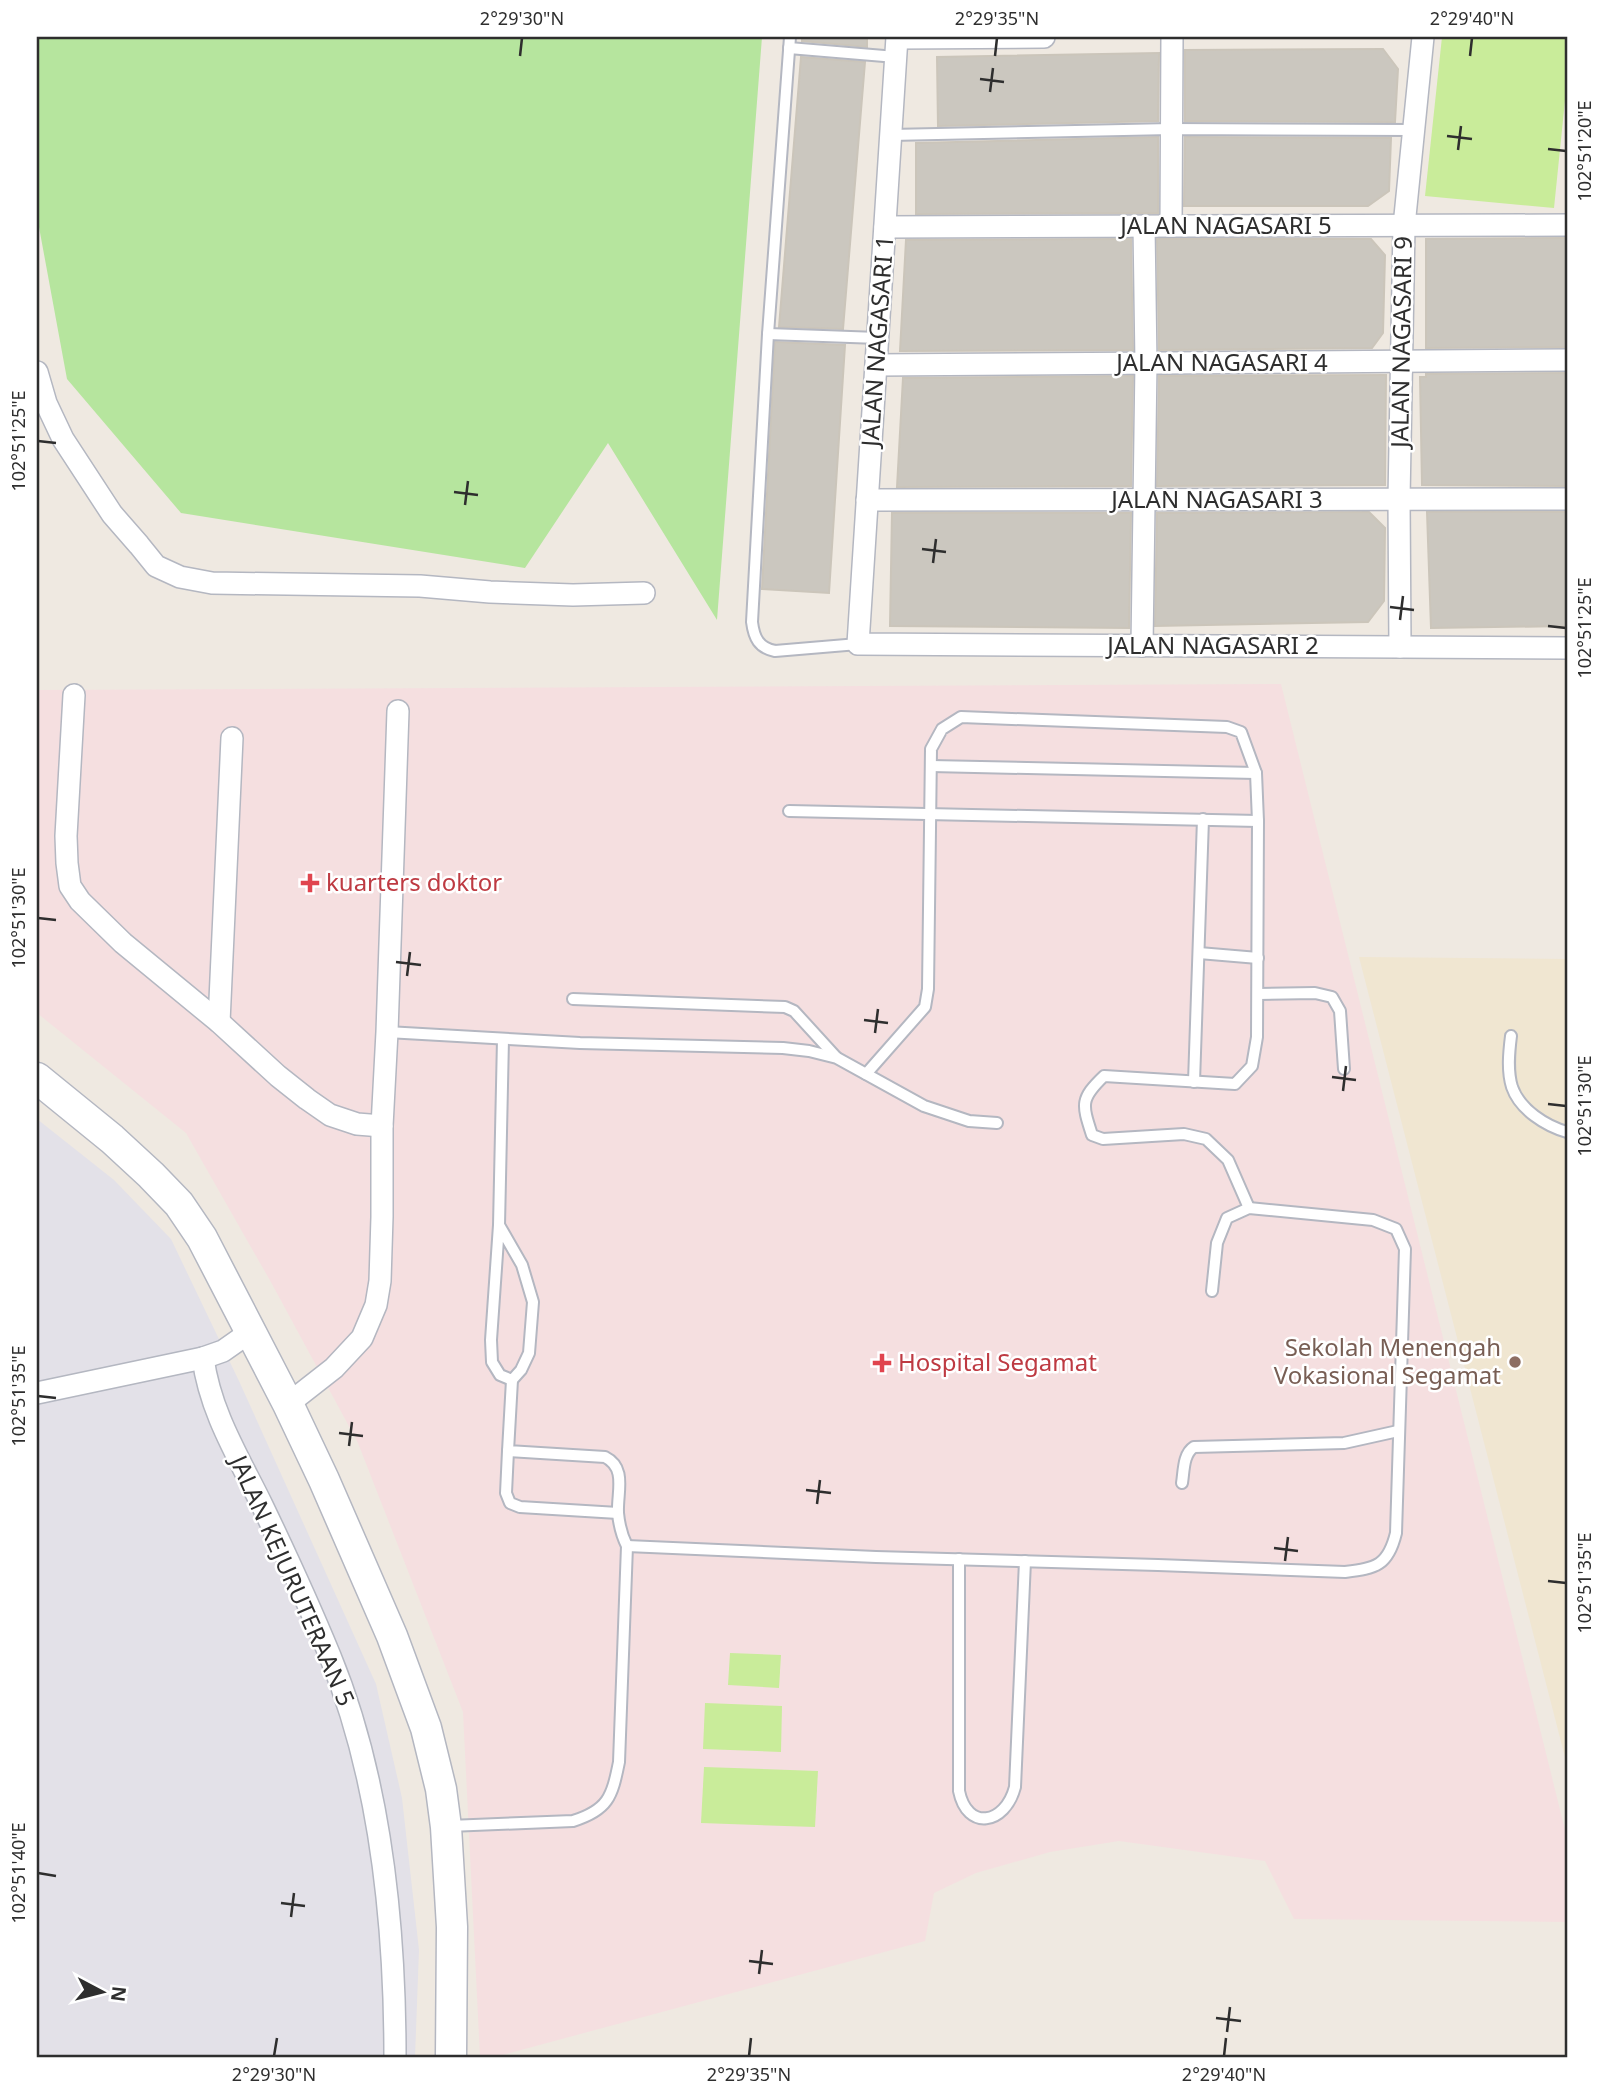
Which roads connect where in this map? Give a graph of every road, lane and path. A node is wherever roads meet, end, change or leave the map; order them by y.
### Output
1 (1044, 37) edge
2 (1172, 37) edge
3 (1423, 37) edge
4 (790, 42) edge
5 (897, 44) edge
6 (1171, 129) junction
7 (1413, 130) junction
8 (891, 135) junction
9 (1567, 219) edge
10 (1567, 225) edge
11 (1144, 226) junction
12 (1171, 226) junction
13 (1404, 226) junction
14 (885, 227) junction
15 (768, 334) junction
16 (878, 338) junction
17 (1567, 360) edge
18 (1401, 362) junction
19 (1146, 363) junction
20 (876, 365) junction
21 (37, 372) edge
22 (1399, 499) junction
23 (1567, 499) edge
24 (867, 500) junction
25 (1145, 500) junction
26 (643, 593) dead end
27 (858, 644) junction
28 (1142, 646) junction
29 (1400, 647) junction
30 (1567, 648) edge
31 (74, 695) dead end
32 (398, 711) dead end
33 (232, 738) dead end
34 (931, 766) junction
35 (1256, 773) junction
36 (789, 811) dead end
37 (930, 813) junction
38 (1203, 819) junction
39 (1258, 821) junction
40 (1199, 953) junction
41 (1258, 958) junction
42 (1258, 994) junction
43 (573, 999) dead end
44 (219, 1022) junction
45 (387, 1032) junction
46 (1511, 1036) dead end
47 (503, 1039) junction
48 (837, 1058) junction
49 (1344, 1069) dead end
50 (866, 1074) junction
51 (37, 1078) edge
52 (1195, 1082) junction
53 (997, 1123) dead end
54 (382, 1126) junction
55 (1567, 1132) edge
56 (1249, 1208) junction
57 (499, 1225) junction
58 (1212, 1291) dead end
59 (250, 1332) junction
60 (203, 1358) junction
61 (512, 1380) junction
62 (37, 1392) edge
63 (288, 1404) junction
64 (1398, 1431) junction
65 (509, 1451) junction
66 (1182, 1483) dead end
67 (618, 1513) junction
68 (627, 1546) junction
69 (959, 1559) junction
70 (1025, 1561) junction
71 (446, 1826) junction
72 (395, 2057) edge
73 (451, 2057) edge

1 - 5 street
2 - 6 street
3 - 7 street, JALAN NAGASARI 9
4 - 5 lane
4 - 15 lane
5 - 8 street, JALAN NAGASARI 1
6 - 7 lane
6 - 8 lane
6 - 12 street
7 - 13 street, JALAN NAGASARI 9
8 - 14 street, JALAN NAGASARI 1
9 - 10 street
10 - 13 street, JALAN NAGASARI 5
11 - 12 street, JALAN NAGASARI 5
11 - 14 street, JALAN NAGASARI 5
11 - 19 street
12 - 13 street, JALAN NAGASARI 5
13 - 18 street, JALAN NAGASARI 9
14 - 16 street, JALAN NAGASARI 1
15 - 16 lane
15 - 27 lane
16 - 20 street, JALAN NAGASARI 1
17 - 18 street, JALAN NAGASARI 4
18 - 19 street, JALAN NAGASARI 4
18 - 22 street, JALAN NAGASARI 9
19 - 20 street, JALAN NAGASARI 4
19 - 25 street
20 - 24 street, JALAN NAGASARI 1
21 - 26 street
22 - 23 street, JALAN NAGASARI 3
22 - 25 street, JALAN NAGASARI 3
22 - 29 street, JALAN NAGASARI 9
24 - 25 street, JALAN NAGASARI 3
24 - 27 street, JALAN NAGASARI 1
25 - 28 street
27 - 28 street, JALAN NAGASARI 2
28 - 29 street, JALAN NAGASARI 2
29 - 30 street, JALAN NAGASARI 2
31 - 44 street
32 - 45 street
33 - 44 street
34 - 35 lane
34 - 35 lane
34 - 37 lane
35 - 39 lane
36 - 37 lane
37 - 38 lane
37 - 50 lane
38 - 39 lane
38 - 40 lane
39 - 41 lane
40 - 41 lane
40 - 52 lane
41 - 42 lane
42 - 49 lane
42 - 52 lane
43 - 48 lane
44 - 54 street
45 - 47 lane
45 - 54 street
46 - 55 lane
47 - 48 lane
47 - 57 lane
48 - 50 lane
50 - 53 lane
51 - 59 street
52 - 56 lane
54 - 63 street
56 - 58 lane
56 - 64 lane
57 - 61 lane
57 - 61 lane
59 - 60 street
59 - 63 street
60 - 62 street
60 - 72 street, JALAN KEJURUTERAAN 5
61 - 65 lane
63 - 71 street
64 - 66 lane
64 - 70 lane
65 - 67 lane
65 - 67 lane
67 - 68 lane
68 - 69 lane
68 - 71 lane
69 - 70 lane
69 - 70 lane
71 - 73 street

